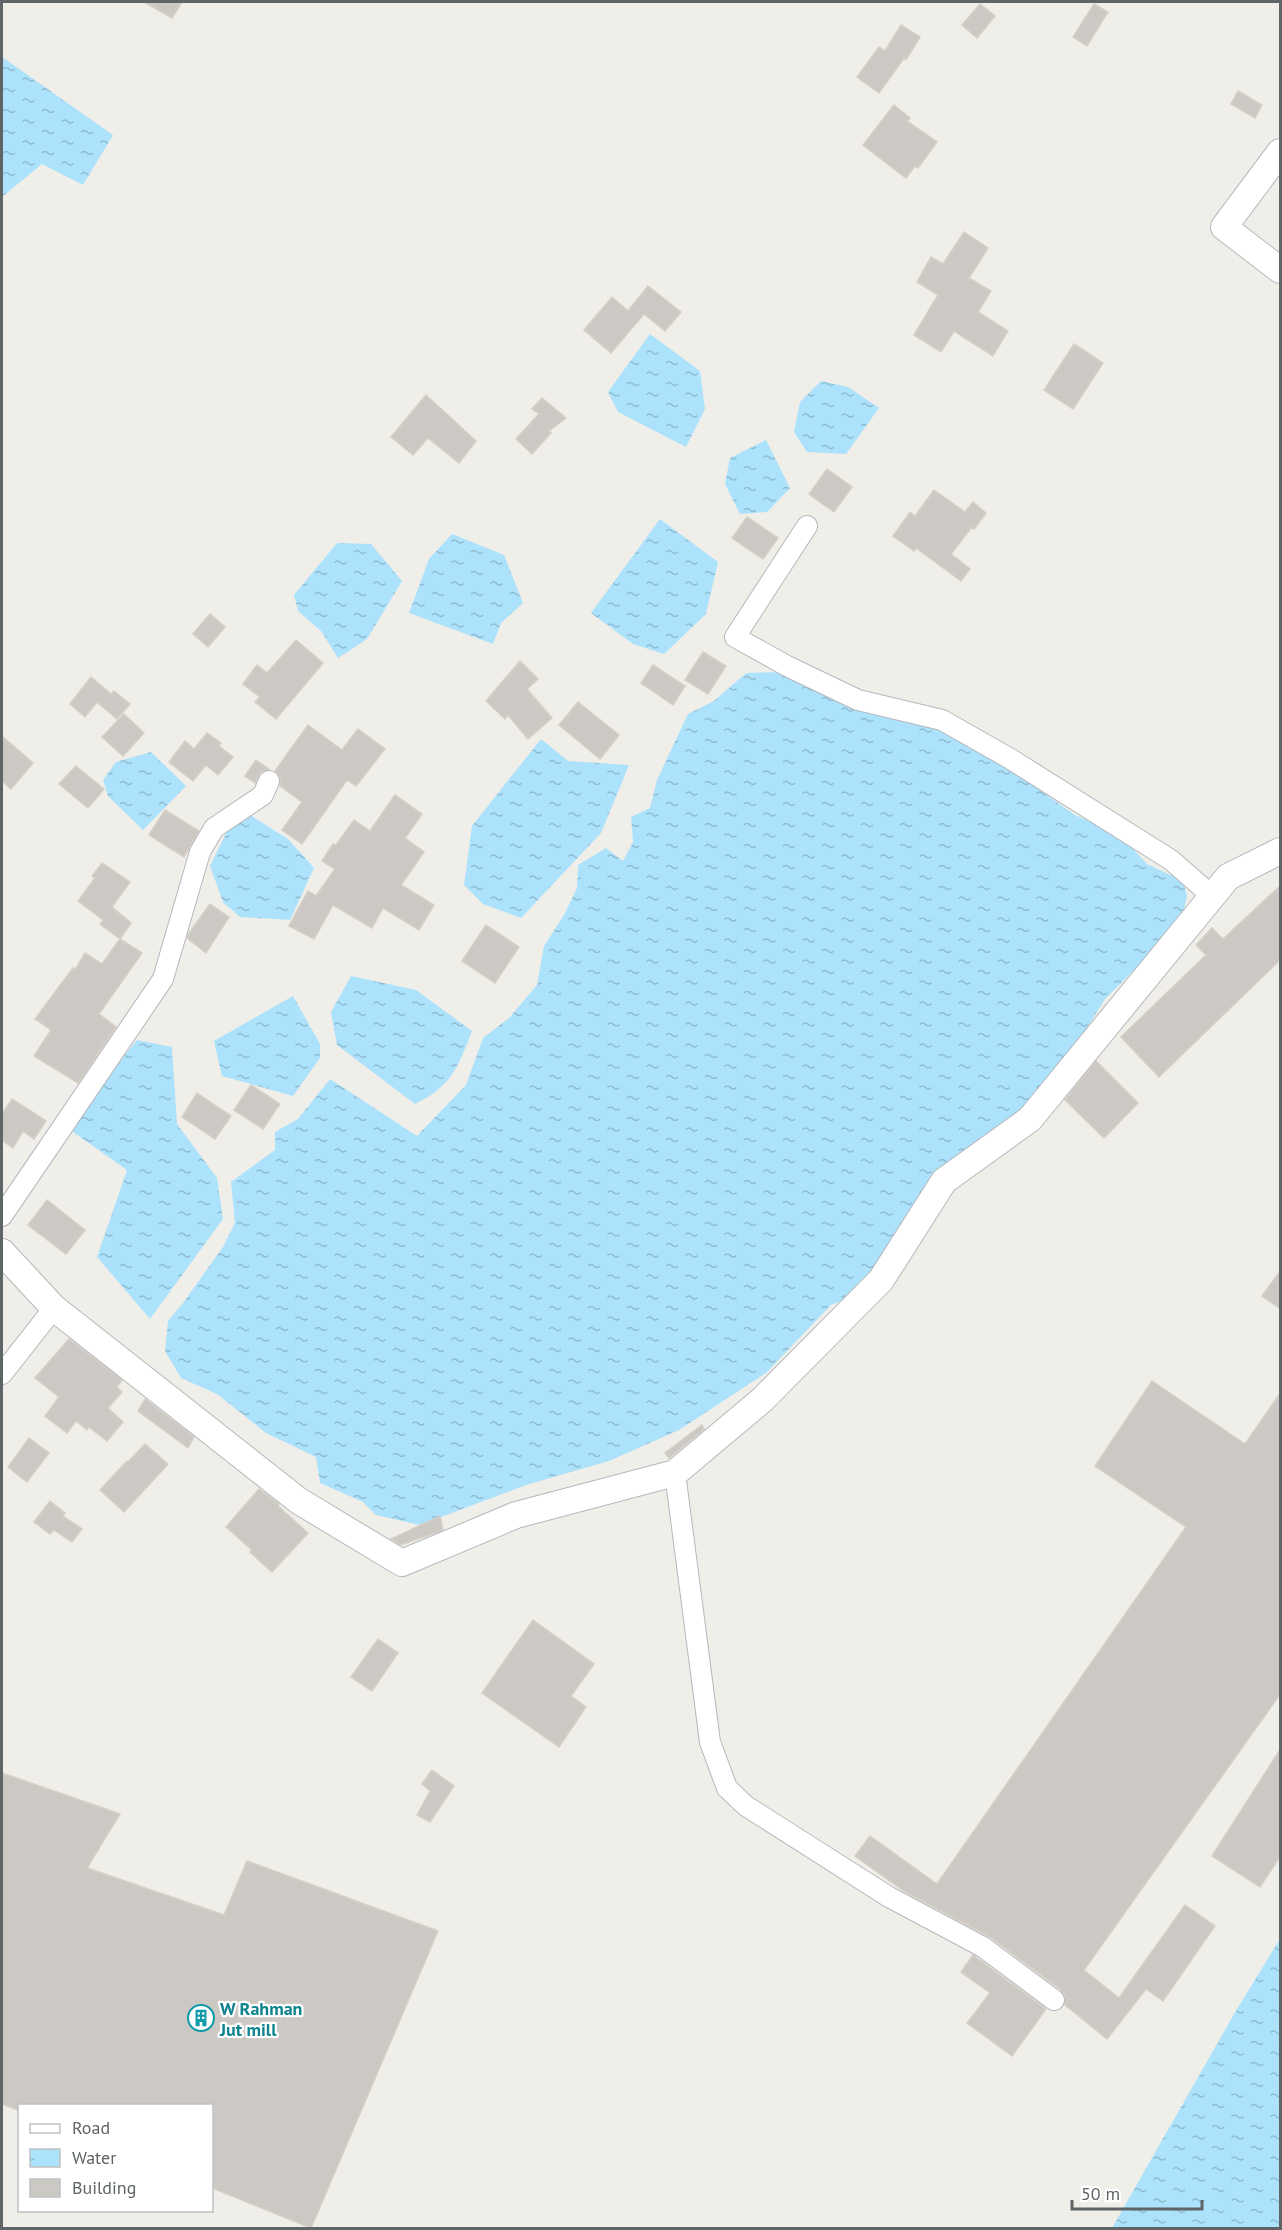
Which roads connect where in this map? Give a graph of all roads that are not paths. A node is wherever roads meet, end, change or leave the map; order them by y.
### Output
1 (1281, 152) edge
2 (1281, 270) edge
3 (807, 526) dead end
4 (269, 781) dead end
5 (1281, 851) edge
6 (1211, 895) junction
7 (2, 1216) edge
8 (2, 1252) edge
9 (54, 1308) junction
10 (2, 1374) edge
11 (675, 1473) junction
12 (1054, 2000) dead end

1 - 2 street
3 - 6 street
4 - 7 street
5 - 6 street
6 - 11 street
8 - 9 street
9 - 10 street
9 - 11 street
11 - 12 street

